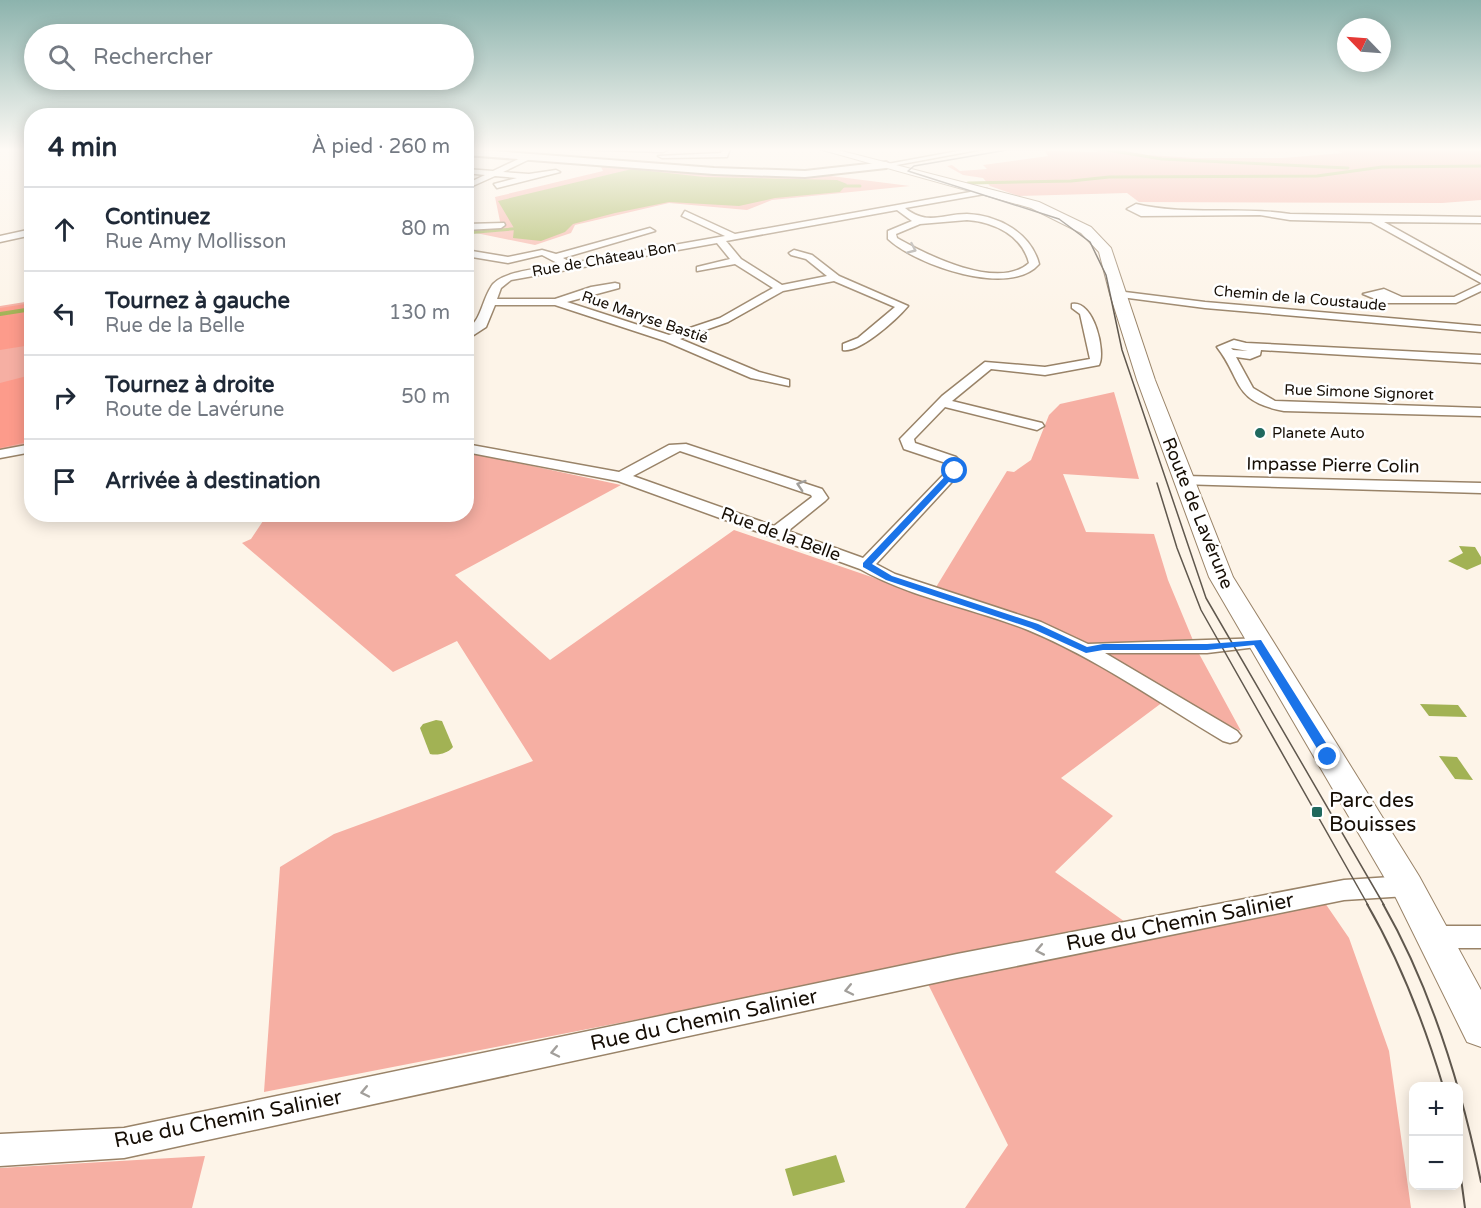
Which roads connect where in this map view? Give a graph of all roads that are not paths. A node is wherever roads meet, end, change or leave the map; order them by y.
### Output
1 (901, 205) edge
2 (1033, 205) edge
3 (897, 206) junction
4 (1153, 212) dead end
5 (684, 214) dead end
6 (1305, 217) junction
7 (1373, 219) junction
8 (1481, 220) edge
9 (919, 221) junction
10 (501, 225) dead end
11 (1271, 225) dead end
12 (474, 227) edge
13 (650, 231) dead end
14 (24, 234) edge
15 (731, 236) junction
16 (719, 238) junction
17 (0, 239) edge
18 (794, 253) dead end
19 (474, 254) edge
20 (556, 256) junction
21 (735, 261) junction
22 (568, 266) junction
23 (701, 269) dead end
24 (835, 278) junction
25 (1481, 280) edge
26 (615, 286) dead end
27 (1481, 287) edge
28 (780, 288) junction
29 (1117, 294) junction
30 (1398, 298) dead end
31 (491, 302) junction
32 (556, 302) junction
33 (1076, 306) dead end
34 (1481, 329) edge
35 (474, 331) edge
36 (669, 339) junction
37 (847, 346) dead end
38 (1481, 359) edge
39 (784, 383) dead end
40 (944, 403) junction
41 (1481, 412) edge
42 (1037, 426) dead end
43 (474, 449) edge
44 (24, 450) edge
45 (0, 454) edge
46 (621, 477) junction
47 (1184, 481) junction
48 (1481, 488) edge
49 (777, 532) junction
50 (866, 565) junction
51 (1257, 642) junction
52 (1086, 650) junction
53 (1230, 736) dead end
54 (1407, 886) junction
55 (1434, 937) junction
56 (1481, 937) edge
57 (1481, 1029) edge
58 (0, 1150) edge

1 - 3 street, Rue de Château Bon
2 - 29 main road, Route de Lavérune
3 - 9 street
3 - 15 street, Rue de Château Bon
4 - 6 street
5 - 15 street
6 - 7 street
6 - 11 street
7 - 8 street
7 - 25 street
9 -> 9 street
10 - 12 street
13 - 20 street
14 - 17 street
15 - 16 street, Rue de Château Bon
16 - 21 street
16 - 22 street, Rue de Château Bon
18 - 24 street
19 - 20 street
20 - 22 street
21 - 23 street
21 - 28 street
22 - 31 street, Rue de Château Bon
24 - 28 street
24 - 37 street
26 - 32 street
27 - 30 street
28 - 36 street
29 - 34 street, Chemin de la Coustaude
29 - 47 main road, Route de Lavérune
31 - 32 street, Rue Maryse Bastié
31 - 35 street, Rue de Château Bon
32 - 36 street, Rue Maryse Bastié
33 - 40 street
36 - 39 street, Rue Maryse Bastié
38 - 41 street, Rue Simone Signoret
40 - 42 street
40 - 50 street
43 - 46 street, Rue de la Belle
44 - 45 street
46 - 49 street, Rue de la Belle
49 -> 46 street
47 - 48 street, Impasse Pierre Colin
47 - 51 main road, Route de Lavérune
49 - 50 street, Rue de la Belle
50 - 52 street, Rue de la Belle
51 - 52 street
51 - 54 main road, Route de Lavérune
52 - 53 street, Rue de la Belle
54 - 55 main road, Route de Lavérune
54 -> 58 street, Rue du Chemin Salinier
55 - 56 street
55 - 57 main road, Route de Lavérune

